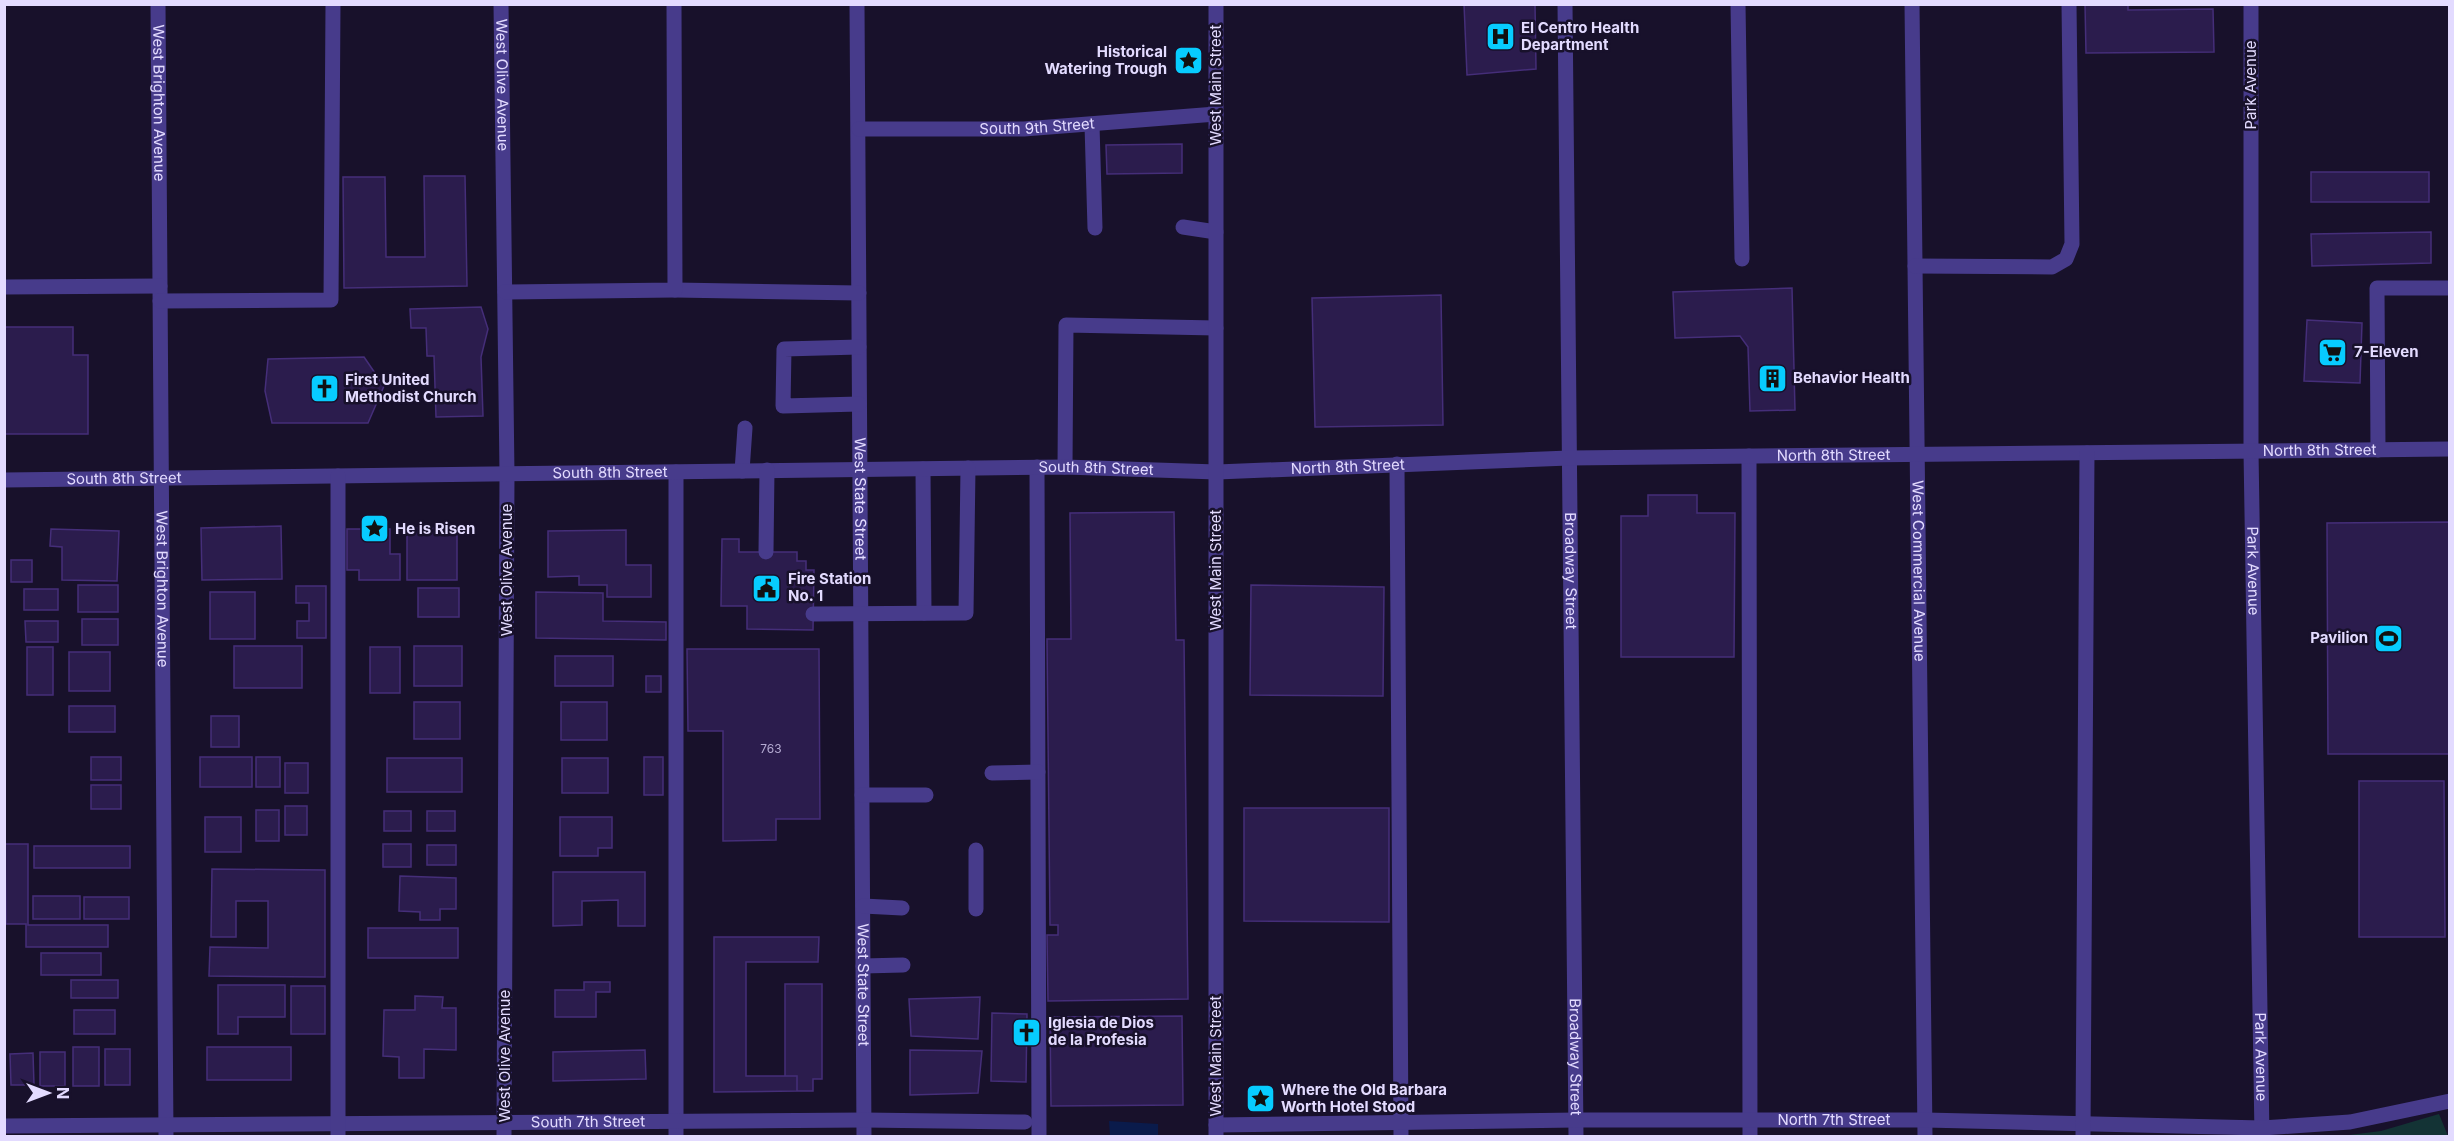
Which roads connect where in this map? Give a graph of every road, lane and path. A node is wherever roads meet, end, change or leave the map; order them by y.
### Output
1 (158, 4) edge
2 (333, 4) edge
3 (501, 4) edge
4 (674, 4) edge
5 (856, 4) edge
6 (1216, 4) edge
7 (1565, 4) edge
8 (1738, 4) edge
9 (1912, 4) edge
10 (2069, 4) edge
11 (2251, 4) edge
12 (1216, 114) junction
13 (1092, 125) junction
14 (859, 129) junction
15 (1183, 227) dead end
16 (1095, 228) dead end
17 (1216, 232) junction
18 (1742, 259) dead end
19 (1915, 266) junction
20 (4, 287) edge
21 (2450, 288) edge
22 (675, 290) junction
23 (505, 292) junction
24 (160, 293) junction
25 (859, 293) junction
26 (1216, 328) junction
27 (859, 347) junction
28 (859, 404) junction
29 (746, 428) dead end
30 (2450, 449) edge
31 (2378, 450) junction
32 (2251, 451) junction
33 (2087, 453) junction
34 (1917, 455) junction
35 (1749, 456) junction
36 (1569, 458) junction
37 (1397, 464) junction
38 (1037, 467) junction
39 (1065, 467) junction
40 (969, 468) junction
41 (860, 469) junction
42 (922, 469) junction
43 (767, 470) junction
44 (742, 471) junction
45 (676, 472) junction
46 (1216, 472) junction
47 (507, 474) junction
48 (338, 476) junction
49 (160, 478) junction
50 (4, 480) edge
51 (766, 552) dead end
52 (861, 613) junction
53 (924, 613) junction
54 (813, 614) dead end
55 (1038, 772) junction
56 (992, 773) dead end
57 (862, 795) junction
58 (926, 795) dead end
59 (976, 850) dead end
60 (863, 906) junction
61 (902, 908) dead end
62 (976, 909) dead end
63 (903, 965) dead end
64 (863, 966) junction
65 (2450, 1101) edge
66 (864, 1120) junction
67 (1576, 1120) junction
68 (1925, 1120) junction
69 (1750, 1121) junction
70 (1025, 1122) dead end
71 (4, 1126) edge
72 (504, 1129) edge
73 (676, 1129) edge
74 (338, 1130) edge
75 (1401, 1130) edge
76 (2083, 1130) edge
77 (166, 1131) edge
78 (1215, 1131) edge
79 (2262, 1132) edge
80 (864, 1137) edge
81 (1039, 1137) edge
82 (1576, 1137) edge
83 (1750, 1137) edge
84 (1925, 1137) edge

1 - 24 street, West Brighton Avenue
2 - 24 street
3 - 23 street, West Olive Avenue
4 - 22 street
5 - 14 street, West State Street
6 - 12 street, West Main Street
7 - 36 street, Broadway Street
8 - 18 street
9 - 19 street, West Commercial Avenue
10 - 19 street
11 - 32 street, Park Avenue
12 - 13 street, South 9th Street
12 - 17 street, West Main Street
13 - 14 street, South 9th Street
13 - 16 street
14 - 25 street, West State Street
15 - 17 street
17 - 26 street, West Main Street
19 - 34 street, West Commercial Avenue
20 - 24 street
21 - 31 street
22 - 23 street
22 - 25 street
23 - 47 street, West Olive Avenue
24 - 49 street, West Brighton Avenue
25 - 27 street, West State Street
26 - 39 street
26 - 46 street, West Main Street
27 - 28 street, West State Street
27 - 28 street
28 - 41 street, West State Street
29 - 44 street
30 - 31 street, North 8th Street
31 - 32 street, North 8th Street
32 - 33 street, North 8th Street
32 - 79 street, Park Avenue
33 - 34 street, North 8th Street
33 - 76 street
34 - 35 street, North 8th Street
34 - 68 street, West Commercial Avenue
35 - 36 street, North 8th Street
35 - 69 street
36 - 37 street, North 8th Street
36 - 67 street, Broadway Street
37 - 46 street, North 8th Street
37 - 75 street
38 - 39 street, South 8th Street
38 - 40 street, South 8th Street
38 - 55 street
39 - 46 street, South 8th Street
40 - 42 street, South 8th Street
40 - 53 street
41 - 42 street, South 8th Street
41 - 43 street, South 8th Street
41 - 52 street, West State Street
42 - 53 street
43 - 44 street, South 8th Street
43 - 51 street
44 - 45 street, South 8th Street
45 - 47 street, South 8th Street
45 - 73 street
46 - 78 street, West Main Street
47 - 48 street, South 8th Street
47 - 72 street, West Olive Avenue
48 - 49 street, South 8th Street
48 - 74 street
49 - 50 street, South 8th Street
49 - 77 street, West Brighton Avenue
52 - 53 street
52 - 54 street
52 - 57 street, West State Street
55 - 56 street
55 - 81 street
57 - 58 street
57 - 60 street, West State Street
59 - 62 street
60 - 61 street
60 - 64 street, West State Street
63 - 64 street
64 - 66 street, West State Street
65 - 79 street, North 7th Street
66 - 70 street, South 7th Street
66 - 73 street, South 7th Street
66 - 80 street, West State Street
67 - 69 street, North 7th Street
67 - 75 street, North 7th Street
67 - 82 street, Broadway Street
68 - 69 street, North 7th Street
68 - 76 street, North 7th Street
68 - 84 street, West Commercial Avenue
69 - 83 street
71 - 77 street, South 7th Street
72 - 73 street, South 7th Street
72 - 74 street, South 7th Street
74 - 77 street, South 7th Street
75 - 78 street, North 7th Street
76 - 79 street, North 7th Street

